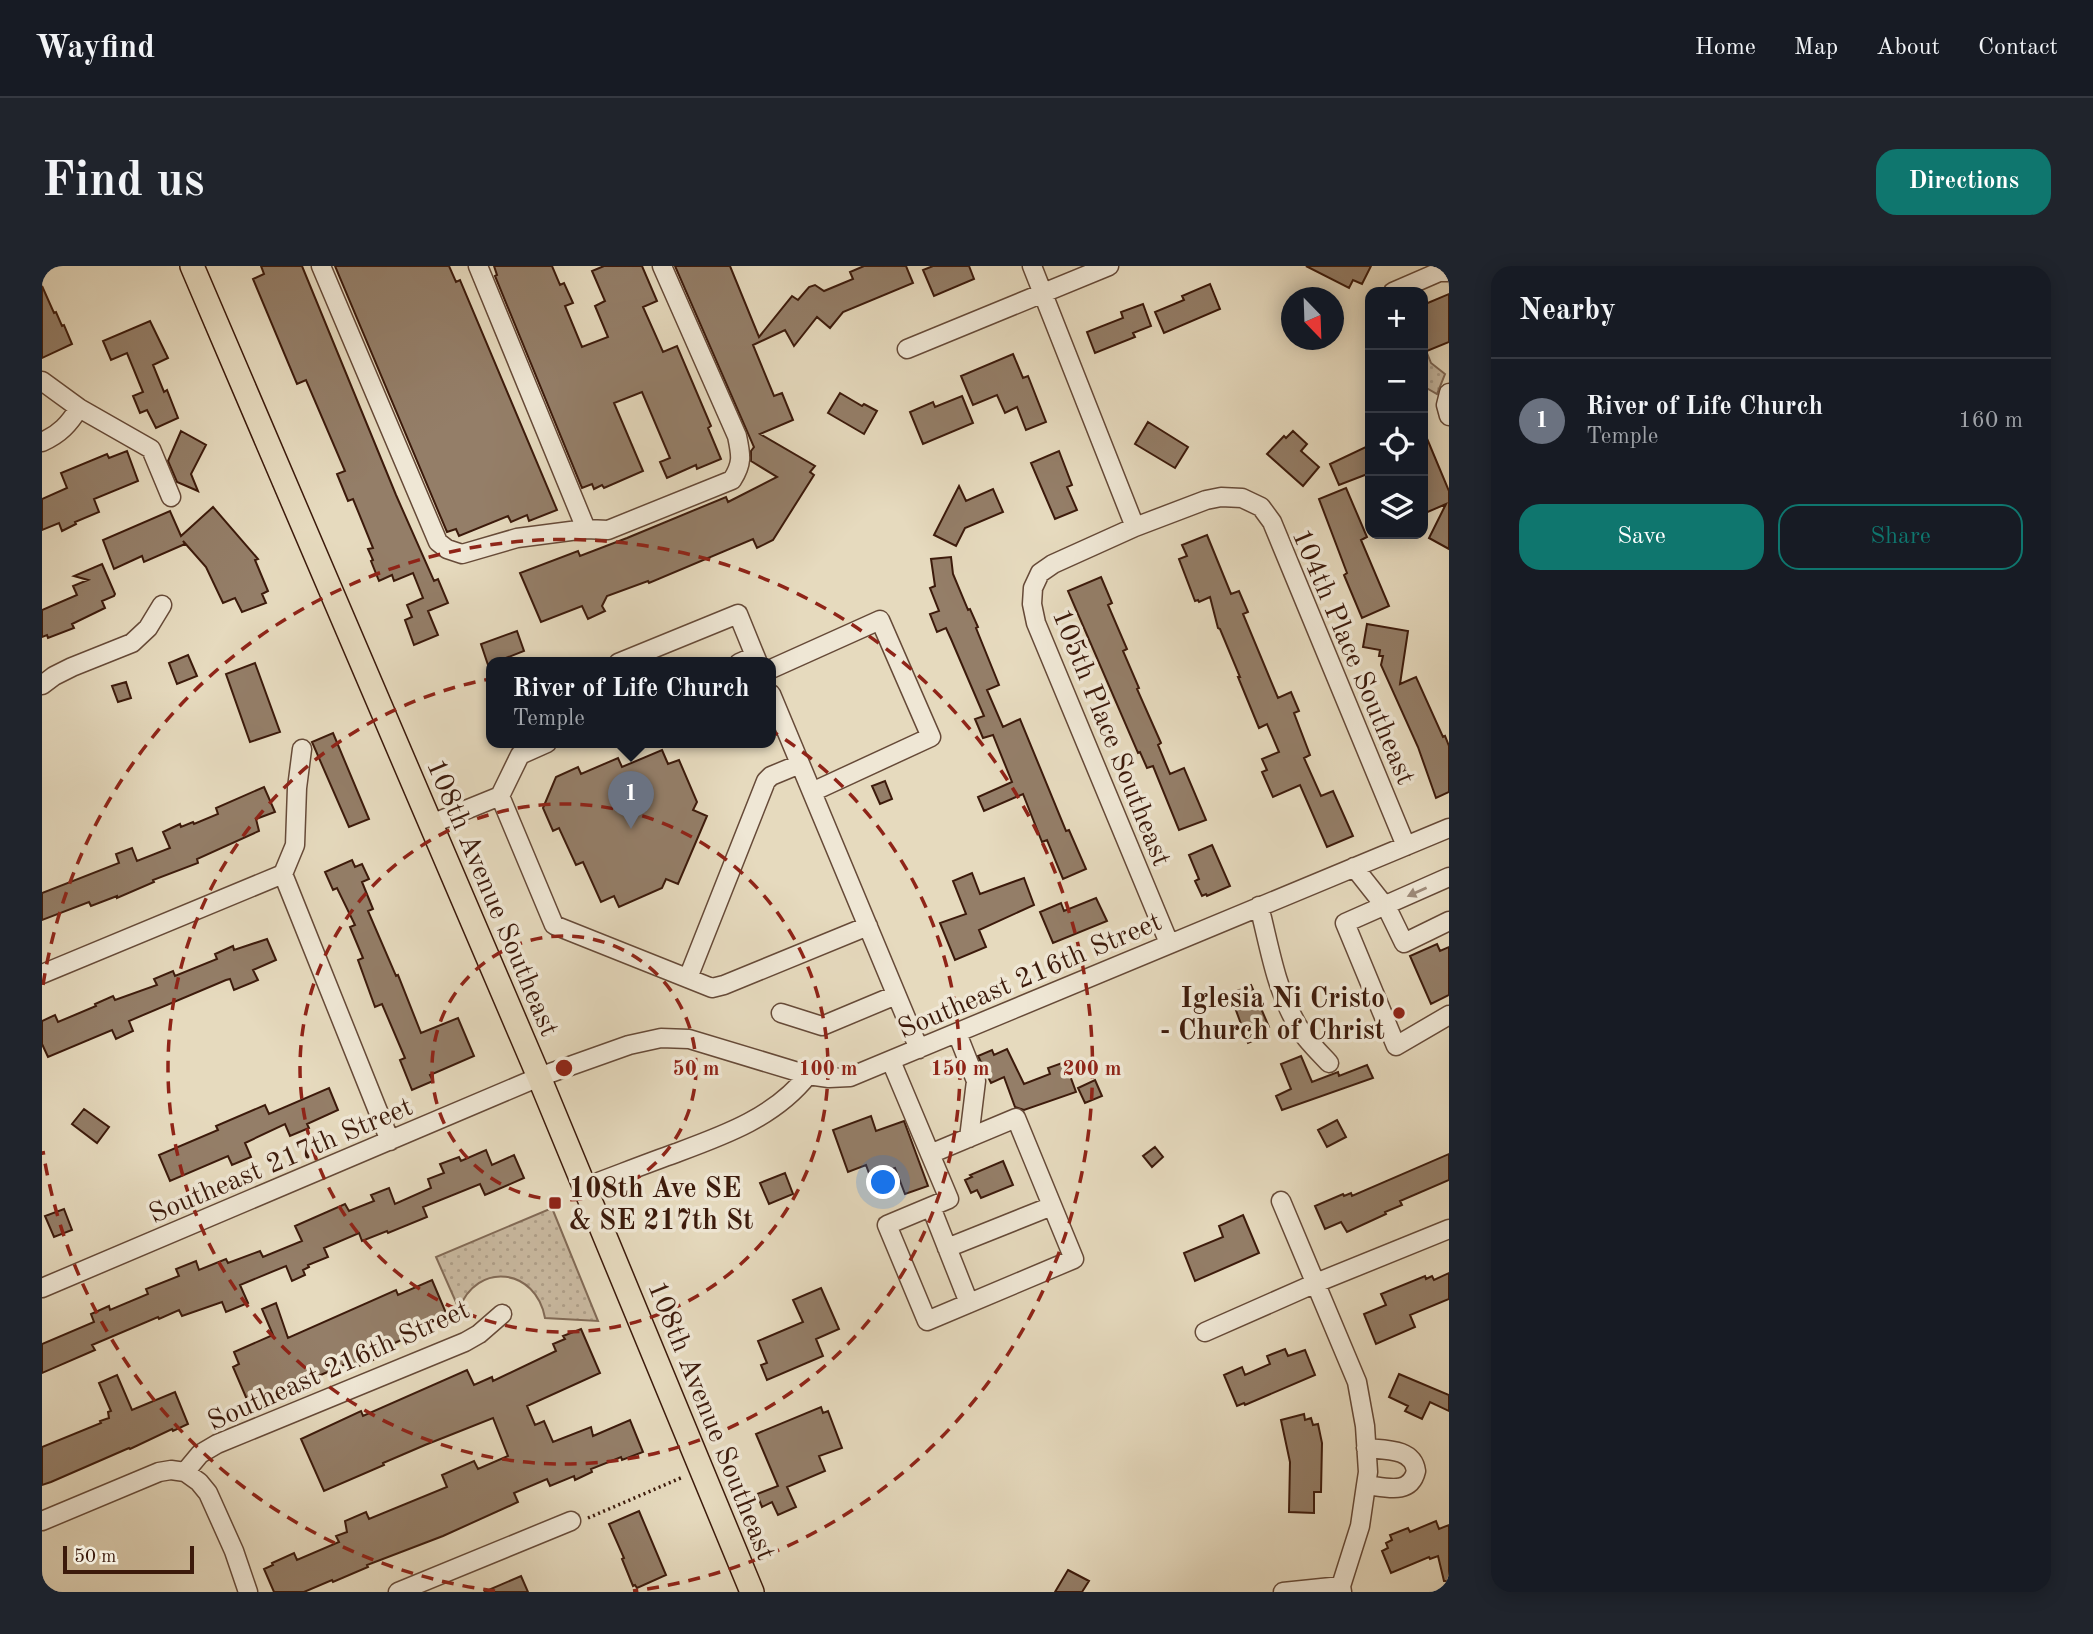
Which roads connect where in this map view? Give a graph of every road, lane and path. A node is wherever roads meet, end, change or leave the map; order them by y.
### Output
1 (192, 266) edge
2 (321, 266) edge
3 (478, 266) edge
4 (662, 266) edge
5 (1032, 266) edge
6 (1109, 266) edge
7 (1449, 272) edge
8 (1404, 287) edge
9 (1043, 295) junction
10 (907, 349) dead end
11 (42, 382) edge
12 (1449, 393) edge
13 (79, 408) junction
14 (1449, 416) edge
15 (42, 442) edge
16 (171, 497) dead end
17 (1135, 527) junction
18 (586, 528) junction
19 (162, 604) dead end
20 (633, 657) edge
21 (750, 657) edge
22 (776, 667) edge
23 (42, 685) edge
24 (776, 706) edge
25 (302, 749) dead end
26 (518, 749) edge
27 (800, 764) junction
28 (812, 792) junction
29 (500, 796) junction
30 (431, 824) junction
31 (1448, 830) edge
32 (1406, 846) junction
33 (1354, 867) junction
34 (283, 874) junction
35 (1449, 877) edge
36 (1259, 906) junction
37 (1385, 906) junction
38 (1449, 921) edge
39 (868, 926) junction
40 (1169, 943) junction
41 (42, 974) edge
42 (688, 978) junction
43 (896, 995) junction
44 (781, 1013) dead end
45 (1449, 1015) edge
46 (957, 1033) junction
47 (919, 1049) junction
48 (891, 1061) junction
49 (1329, 1063) dead end
50 (808, 1075) junction
51 (539, 1077) junction
52 (969, 1138) junction
53 (390, 1141) junction
54 (930, 1154) junction
55 (584, 1187) junction
56 (1281, 1201) dead end
57 (1052, 1206) junction
58 (930, 1207) junction
59 (1449, 1229) edge
60 (947, 1248) junction
61 (1317, 1283) junction
62 (42, 1288) edge
63 (970, 1303) junction
64 (502, 1314) dead end
65 (1205, 1332) dead end
66 (1366, 1448) junction
67 (701, 1469) junction
68 (186, 1472) junction
69 (1366, 1485) junction
70 (42, 1521) edge
71 (571, 1521) joint
72 (433, 1586) edge
73 (1341, 1589) edge
74 (248, 1592) edge
75 (398, 1592) edge
76 (752, 1592) edge
77 (1283, 1592) edge

1 - 30 main road, 108th Avenue Southeast
2 - 18 street
3 - 18 street
4 - 18 street
5 - 9 street
6 - 9 street
7 - 8 street
9 - 10 street
9 - 17 street
11 - 13 street
12 - 14 street
13 - 15 street
13 - 16 street
17 - 32 street, 104th Place Southeast
17 - 40 street, 105th Place Southeast
19 - 23 street
20 - 21 street
22 - 28 street
24 - 27 street
25 - 34 street
26 - 29 street
27 - 28 street
27 - 42 street
28 - 39 street
29 - 30 street
29 - 42 street
30 - 51 main road, 108th Avenue Southeast
31 - 32 street, Southeast 216th Street
32 - 33 street, Southeast 216th Street
33 - 36 street, Southeast 216th Street
33 - 37 street
34 - 41 street
34 - 53 street
35 -> 37 street
36 - 40 street, Southeast 216th Street
36 - 49 street
37 - 38 street
37 - 45 street
39 - 42 street
39 - 43 street
40 - 46 street, Southeast 216th Street
43 - 44 street
43 - 47 street
46 - 47 street, Southeast 216th Street
46 - 52 street
47 - 48 street, Southeast 216th Street
48 - 50 street, Southeast 216th Street
48 - 54 street
50 - 51 street, Southeast 216th Street
50 - 55 street
51 - 53 street, Southeast 217th Street
51 - 55 main road, 108th Avenue Southeast
52 - 54 street
52 - 57 street
53 - 62 street, Southeast 217th Street
54 - 58 street
55 - 67 main road, 108th Avenue Southeast
56 - 61 street
57 - 60 street
57 - 63 street
58 - 60 street
58 - 63 street
59 - 61 street
60 - 63 street
61 - 65 street
61 - 66 street
64 - 68 street, Southeast 216th Street
66 - 69 street
66 - 69 street
67 - 71 path
67 - 76 main road, 108th Avenue Southeast
68 - 70 street
68 - 74 street
69 - 73 street
71 - 72 street
72 - 75 street
73 - 77 street

